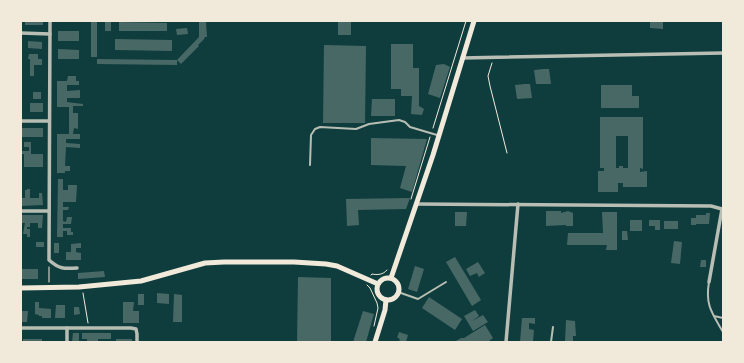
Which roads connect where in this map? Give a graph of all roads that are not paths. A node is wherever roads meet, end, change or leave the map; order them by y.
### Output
1 (50, 21) edge
2 (474, 21) edge
3 (21, 33) edge
4 (50, 34) junction
5 (723, 53) edge
6 (462, 58) junction
7 (21, 121) edge
8 (49, 121) junction
9 (439, 136) junction
10 (310, 165) dead end
11 (417, 204) junction
12 (518, 204) junction
13 (21, 211) edge
14 (49, 211) junction
15 (77, 268) dead end
16 (391, 278) junction
17 (446, 282) dead end
18 (709, 282) joint
19 (378, 284) junction
20 (21, 288) edge
21 (398, 292) junction
22 (386, 300) junction
23 (714, 316) junction
24 (723, 318) edge
25 (553, 327) dead end
26 (21, 328) edge
27 (67, 328) junction
28 (723, 332) edge
29 (67, 342) edge
30 (137, 342) edge
31 (375, 342) edge
32 (506, 342) edge
33 (551, 342) edge

1 - 4 street
2 - 6 main road
3 - 4 street
4 - 8 street
5 - 6 street
6 - 9 main road
7 - 8 street
8 - 14 street
9 - 10 lane
9 - 11 main road
11 - 12 street
11 - 16 main road
12 - 18 street
12 - 32 street
13 - 14 street
14 - 15 street
16 - 19 main road
16 - 21 main road
17 - 21 lane
18 - 23 lane
19 - 20 main road
19 - 22 main road
21 - 22 main road
22 - 31 main road
23 - 24 lane
23 - 28 lane
25 - 33 lane
26 - 27 street
27 - 29 street
27 - 30 street

